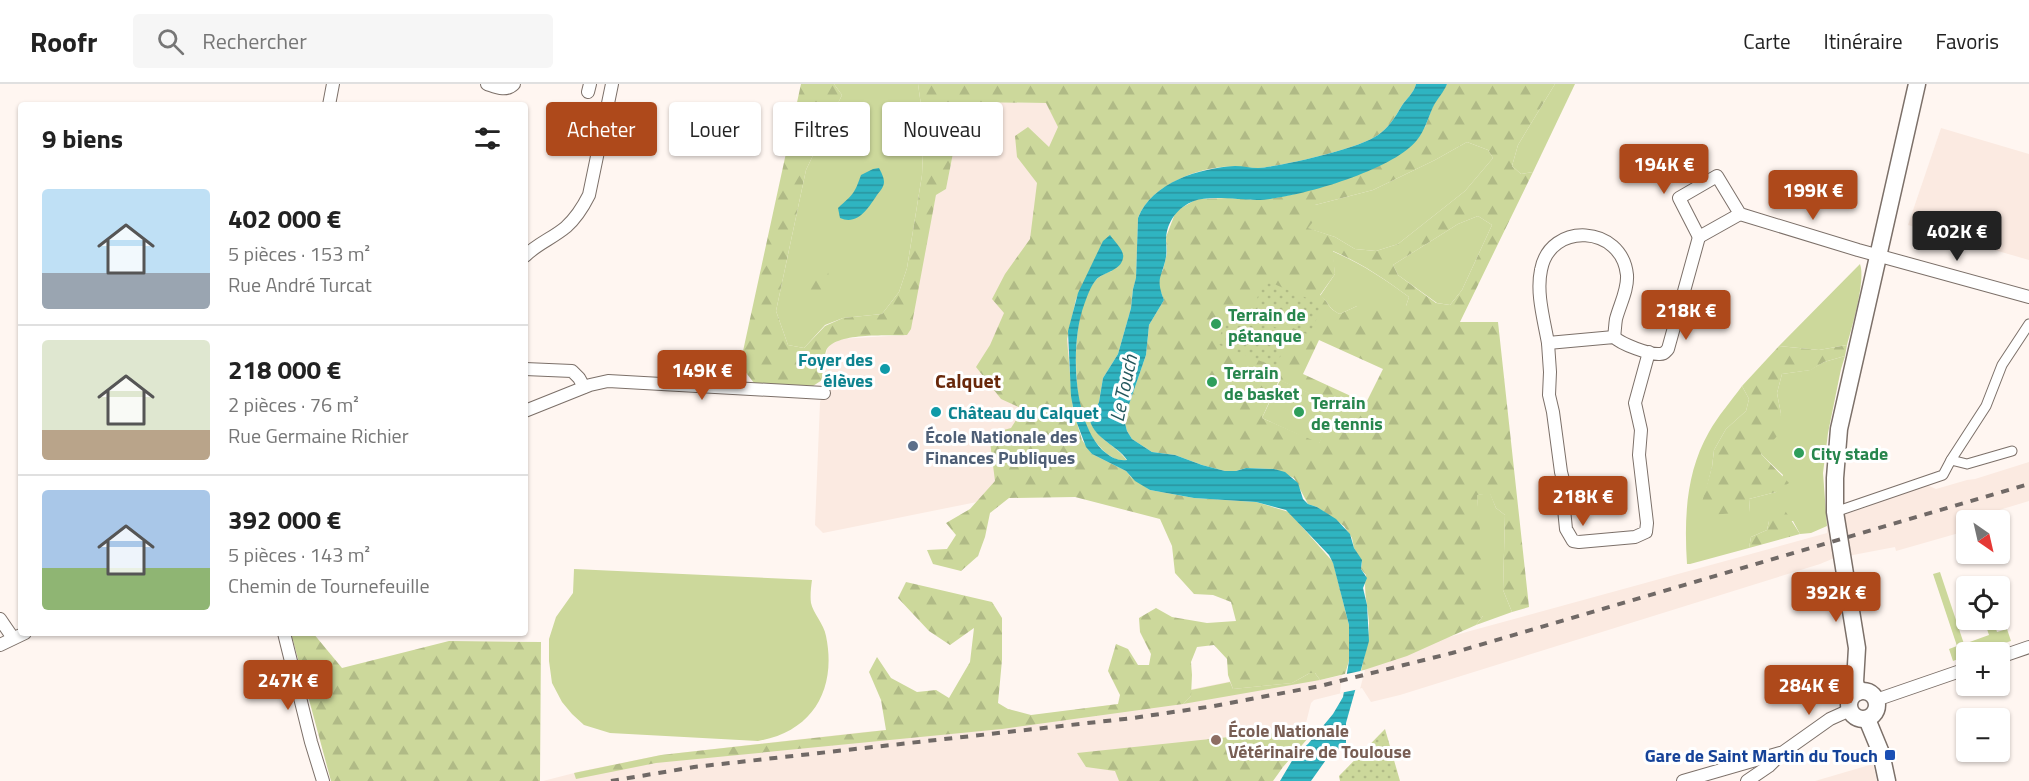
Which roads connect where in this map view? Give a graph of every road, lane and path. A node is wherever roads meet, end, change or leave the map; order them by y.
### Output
1 (333, 84) edge
2 (487, 84) edge
3 (514, 84) edge
4 (612, 84) edge
5 (1917, 84) edge
6 (330, 102) edge
7 (1740, 214) junction
8 (1699, 237) junction
9 (528, 253) edge
10 (1878, 256) junction
11 (2029, 297) edge
12 (2029, 324) edge
13 (1614, 337) junction
14 (1548, 343) junction
15 (1649, 352) junction
16 (528, 369) edge
17 (584, 387) junction
18 (824, 393) dead end
19 (528, 410) edge
20 (2012, 451) dead end
21 (1951, 460) junction
22 (1835, 512) junction
23 (0, 619) edge
24 (18, 636) edge
25 (285, 636) edge
26 (13, 638) junction
27 (0, 645) edge
28 (2029, 647) edge
29 (2010, 654) edge
30 (1956, 672) edge
31 (1858, 692) junction
32 (1876, 700) junction
33 (1850, 710) junction
34 (1867, 719) junction
35 (1782, 753) junction
36 (323, 781) edge
37 (1683, 781) edge
38 (1747, 781) edge
39 (1887, 781) edge

1 - 6 street
2 - 3 street
4 - 9 street
5 - 10 street
7 - 8 street
7 - 8 street
7 - 10 street
8 - 15 street
10 - 11 street
10 - 22 street
12 - 21 street
13 - 14 street
13 - 14 street
13 - 15 street
14 - 15 street
16 - 17 street
17 - 18 street
17 - 19 street
20 - 21 street
21 - 22 street
22 - 31 street
23 - 26 street
24 - 26 street
25 - 36 street
26 - 27 street
28 - 29 street
30 - 32 street
31 - 32 street
31 - 33 street
32 - 34 street
33 - 34 street
33 - 35 street
34 - 39 street
35 - 37 street
35 - 38 street

